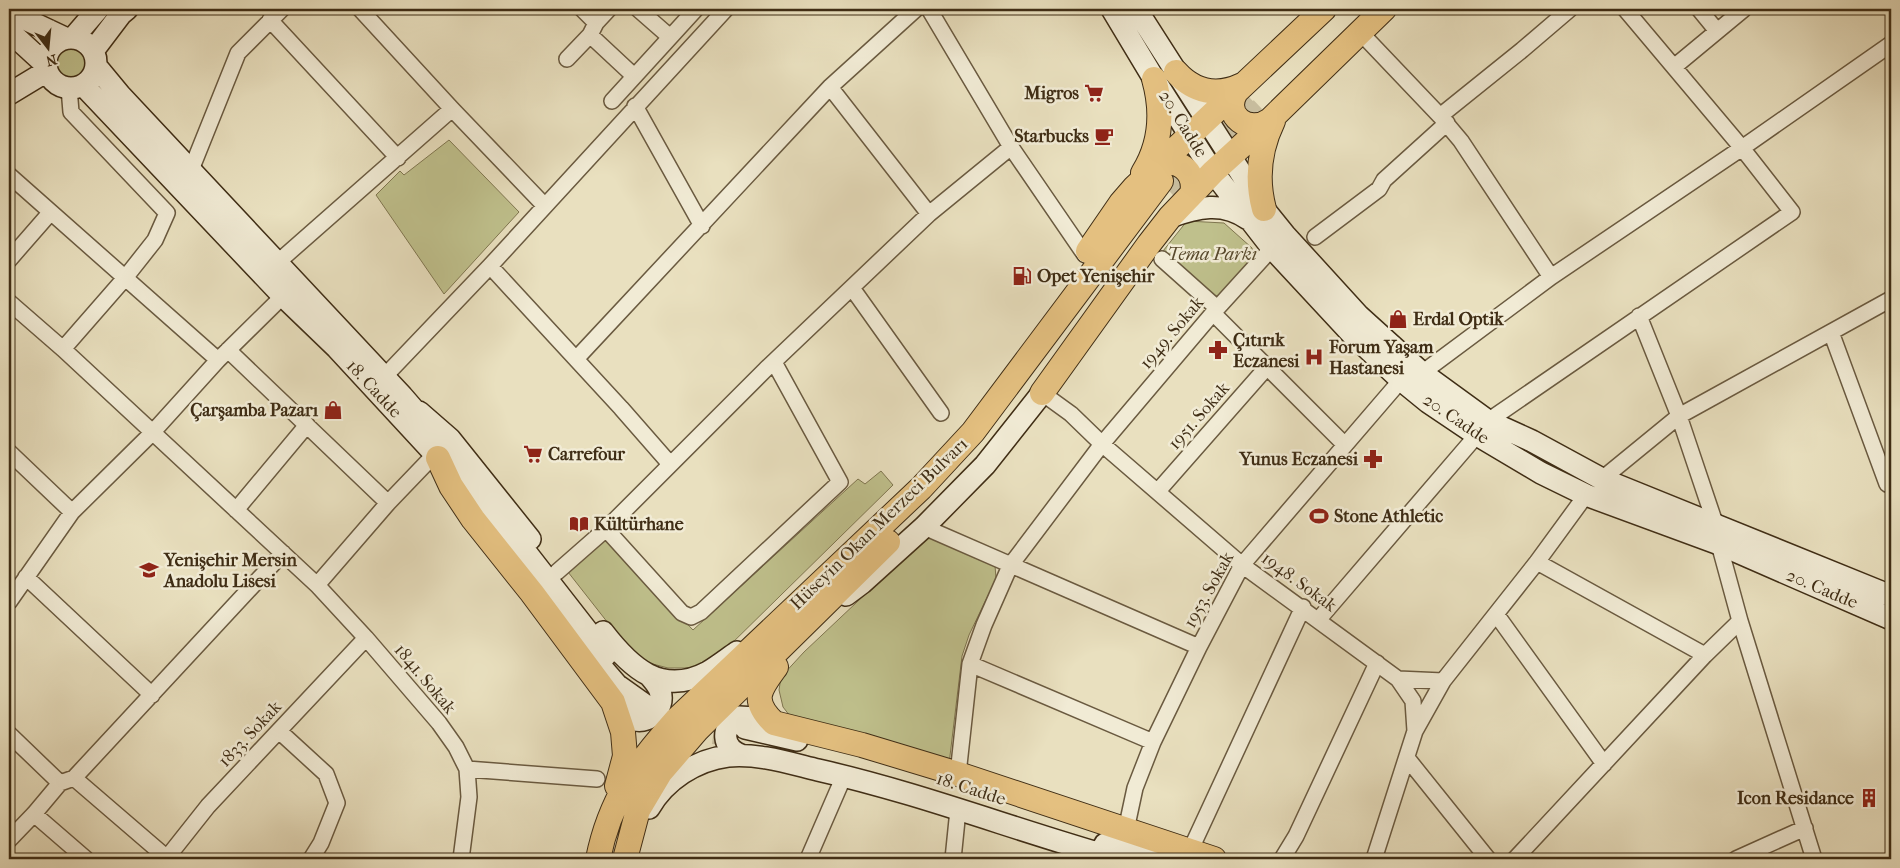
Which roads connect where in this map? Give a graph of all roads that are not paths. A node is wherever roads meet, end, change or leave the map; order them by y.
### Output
1 (15, 9) edge
2 (98, 9) edge
3 (127, 9) edge
4 (282, 9) edge
5 (360, 9) edge
6 (582, 9) edge
7 (609, 9) edge
8 (638, 9) edge
9 (696, 9) edge
10 (726, 9) edge
11 (916, 9) edge
12 (929, 9) edge
13 (1112, 9) edge
14 (1136, 9) edge
15 (1324, 9) edge
16 (1342, 9) edge
17 (1366, 9) edge
18 (1384, 9) edge
19 (1570, 9) edge
20 (1625, 9) edge
21 (1699, 9) edge
22 (1744, 9) edge
23 (270, 20) junction
24 (593, 29) junction
25 (9, 31) edge
26 (1717, 31) junction
27 (1360, 32) junction
28 (670, 37) junction
29 (69, 38) junction
30 (1891, 44) edge
31 (94, 58) junction
32 (567, 60) dead end
33 (1674, 67) junction
34 (46, 68) junction
35 (1165, 75) junction
36 (634, 76) junction
37 (76, 87) junction
38 (830, 87) junction
39 (9, 94) edge
40 (612, 101) dead end
41 (1258, 101) junction
42 (635, 106) junction
43 (452, 109) junction
44 (1443, 120) junction
45 (1197, 127) junction
46 (1011, 146) junction
47 (1742, 148) junction
48 (398, 158) junction
49 (1222, 164) junction
50 (191, 170) junction
51 (9, 175) edge
52 (1170, 184) junction
53 (1134, 188) junction
54 (544, 206) junction
55 (50, 213) junction
56 (930, 214) junction
57 (1258, 216) junction
58 (1170, 217) junction
59 (702, 226) junction
60 (1315, 237) dead end
61 (1272, 248) junction
62 (1085, 256) junction
63 (1162, 259) dead end
64 (9, 260) edge
65 (277, 262) junction
66 (490, 266) junction
67 (1551, 277) junction
68 (125, 278) junction
69 (852, 288) junction
70 (283, 296) junction
71 (1891, 299) edge
72 (9, 302) edge
73 (1215, 311) junction
74 (1639, 316) junction
75 (1831, 332) junction
76 (63, 349) junction
77 (223, 355) junction
78 (576, 359) junction
79 (774, 362) junction
80 (1268, 366) junction
81 (1422, 373) junction
82 (384, 377) junction
83 (1401, 380) junction
84 (1042, 393) junction
85 (402, 396) junction
86 (942, 413) dead end
87 (1679, 416) junction
88 (307, 425) junction
89 (1482, 428) junction
90 (152, 433) junction
91 (1102, 444) junction
92 (1345, 445) junction
93 (9, 452) edge
94 (436, 456) junction
95 (670, 464) junction
96 (1602, 479) junction
97 (1891, 482) edge
98 (1158, 491) junction
99 (1586, 495) junction
100 (388, 503) junction
101 (236, 510) junction
102 (72, 512) junction
103 (1715, 523) junction
104 (924, 528) junction
105 (606, 529) junction
106 (1719, 544) junction
107 (284, 553) junction
108 (1537, 562) junction
109 (1242, 564) junction
110 (1010, 566) junction
111 (556, 572) junction
112 (26, 577) junction
113 (317, 585) junction
114 (1891, 596) edge
115 (9, 602) edge
116 (1303, 607) junction
117 (1496, 614) junction
118 (1319, 619) junction
119 (1891, 619) edge
120 (1740, 621) junction
121 (803, 626) junction
122 (765, 635) junction
123 (366, 638) junction
124 (1199, 647) junction
125 (1705, 655) junction
126 (1377, 663) junction
127 (970, 664) junction
128 (1398, 679) junction
129 (1443, 681) junction
130 (649, 692) junction
131 (152, 695) junction
132 (613, 702) junction
133 (774, 723) junction
134 (279, 731) junction
135 (1415, 731) junction
136 (9, 734) edge
137 (742, 740) junction
138 (1153, 742) junction
139 (1407, 758) junction
140 (1604, 764) junction
141 (467, 769) junction
142 (958, 774) junction
143 (844, 776) junction
144 (597, 779) dead end
145 (67, 780) junction
146 (958, 810) junction
147 (34, 814) junction
148 (610, 815) junction
149 (1804, 828) junction
150 (1126, 830) junction
151 (9, 838) edge
152 (1192, 855) edge
153 (626, 856) edge
154 (86, 859) edge
155 (166, 859) edge
156 (311, 859) edge
157 (461, 859) edge
158 (598, 859) edge
159 (808, 859) edge
160 (953, 859) edge
161 (1117, 859) edge
162 (1150, 859) edge
163 (1214, 859) edge
164 (1282, 859) edge
165 (1374, 859) edge
166 (1488, 859) edge
167 (1515, 859) edge
168 (1736, 859) edge
169 (1814, 859) edge

1 - 29 street
2 - 29 street
3 - 31 street
4 - 23 street
5 - 43 street
6 - 24 street
7 - 24 street
8 - 28 street
9 - 28 street
10 - 42 street
11 - 38 street
12 - 46 street
13 - 35 street, 20. Cadde
14 - 35 street, 20. Cadde
15 - 41 main road
16 - 41 main road
17 - 41 main road
18 - 27 main road
19 - 44 street
20 - 33 street
21 - 26 street
22 - 26 street
23 - 48 street
23 - 50 street
24 - 32 street
24 - 36 street
25 - 34 street
26 - 33 street
27 - 41 main road
27 - 44 street
28 - 36 street
29 - 31 street
29 - 34 street
30 - 47 street
31 - 37 street
31 - 50 street, 18. Cadde
33 - 47 street
34 - 37 street
34 - 39 street
35 - 41 main road
35 - 45 street, 20. Cadde
35 - 53 main road
36 - 40 street
37 - 68 street
37 - 70 street, 18. Cadde
38 - 56 street
38 - 59 street
41 - 45 main road
41 - 49 main road
41 - 57 main road
42 - 54 street
42 - 59 street
43 - 48 street
43 - 54 street
44 - 60 street
44 - 67 street
45 - 49 street, 20. Cadde
45 - 52 main road
46 - 56 street
46 - 62 street
47 - 67 street
47 - 74 street
48 - 65 street
49 - 52 main road
49 - 57 street, 20. Cadde
50 - 65 street, 18. Cadde
51 - 55 street
52 - 53 main road
52 - 58 main road
52 - 121 main road, Hüseyin Okan Merzeci Bulvarı
52 - 122 main road, Hüseyin Okan Merzeci Bulvarı
53 - 62 main road
54 - 66 street
55 - 64 street
55 - 68 street
56 - 69 street
57 - 58 street
57 - 61 street, 20. Cadde
57 - 81 street, 20. Cadde
58 - 84 main road
59 - 78 street
61 - 73 street, 1949. Sokak
61 - 83 street, 20. Cadde
62 - 122 main road
63 - 73 street
65 - 82 street, 18. Cadde
66 - 78 street
66 - 82 street
67 - 81 street
68 - 76 street
68 - 77 street
69 - 79 street
69 - 86 street
70 - 77 street
70 - 94 street, 18. Cadde
71 - 75 street
72 - 76 street, 1841. Sokak
73 - 80 street
73 - 91 street, 1949. Sokak
74 - 87 street
74 - 89 street
75 - 87 street
75 - 97 street
76 - 90 street, 1841. Sokak
77 - 88 street
77 - 90 street
78 - 95 street
79 - 95 street
79 - 105 street
80 - 92 street
80 - 98 street, 1951. Sokak
81 - 89 street, 20. Cadde
82 - 85 street, 18. Cadde
83 - 89 street, 20. Cadde
83 - 92 street, 1953. Sokak
84 - 91 street, 1948. Sokak
84 - 104 street
85 - 111 street
85 - 130 street, 18. Cadde
87 - 96 street
87 - 103 street
88 - 100 street
88 - 101 street
89 - 96 street, 20. Cadde
89 - 99 street, 20. Cadde
89 - 118 street
90 - 101 street, 1841. Sokak
90 - 102 street
91 - 98 street, 1948. Sokak
91 - 110 street, 1949. Sokak
92 - 109 street, 1953. Sokak
93 - 102 street
94 - 100 street
94 - 130 street, 18. Cadde
94 - 132 main road
95 - 105 street
96 - 103 street, 20. Cadde
98 - 109 street, 1948. Sokak
99 - 106 street, 20. Cadde
99 - 108 street
100 - 113 street
101 - 107 street, 1841. Sokak
102 - 112 street
103 - 114 street, 20. Cadde
104 - 110 street
104 - 121 street
105 - 111 street
106 - 119 street, 20. Cadde
106 - 120 street
107 - 113 street, 1841. Sokak
107 - 131 street
108 - 117 street
108 - 125 street
109 - 116 street, 1948. Sokak
109 - 124 street, 1953. Sokak
110 - 124 street
110 - 127 street, 1949. Sokak
111 - 130 street
112 - 115 street
112 - 131 street
113 - 123 street, 1841. Sokak
116 - 118 street, 1948. Sokak
116 - 152 street
117 - 129 street
117 - 140 street
118 - 126 street, 1948. Sokak
120 - 125 street
120 - 149 street
121 - 133 main road
121 - 153 main road, Hüseyin Okan Merzeci Bulvarı
122 - 130 street
122 - 148 main road, Hüseyin Okan Merzeci Bulvarı
123 - 134 street, 1833. Sokak
123 - 141 street, 1841. Sokak
124 - 138 street, 1953. Sokak
125 - 140 street
126 - 128 street, 1948. Sokak
126 - 164 street
127 - 138 street
127 - 142 street, 1949. Sokak
128 - 129 street
128 - 135 street, 1948. Sokak
129 - 135 street
130 - 132 street
131 - 145 street
132 - 148 main road
133 - 137 street
133 - 142 main road
134 - 155 street, 1833. Sokak
134 - 156 street
135 - 139 street
136 - 145 street
137 - 143 street
137 - 152 street, 18. Cadde
137 - 153 street
137 - 162 street, 18. Cadde
138 - 150 street, 1953. Sokak
139 - 165 street
139 - 166 street
140 - 167 street
141 - 144 street
141 - 157 street, 1841. Sokak
142 - 150 main road
143 - 146 street
143 - 159 street
145 - 147 street
145 - 155 street
146 - 160 street
146 - 161 street
147 - 151 street
147 - 154 street
148 - 158 main road, Hüseyin Okan Merzeci Bulvarı
149 - 168 street
149 - 169 street
150 - 152 main road
152 - 163 main road

